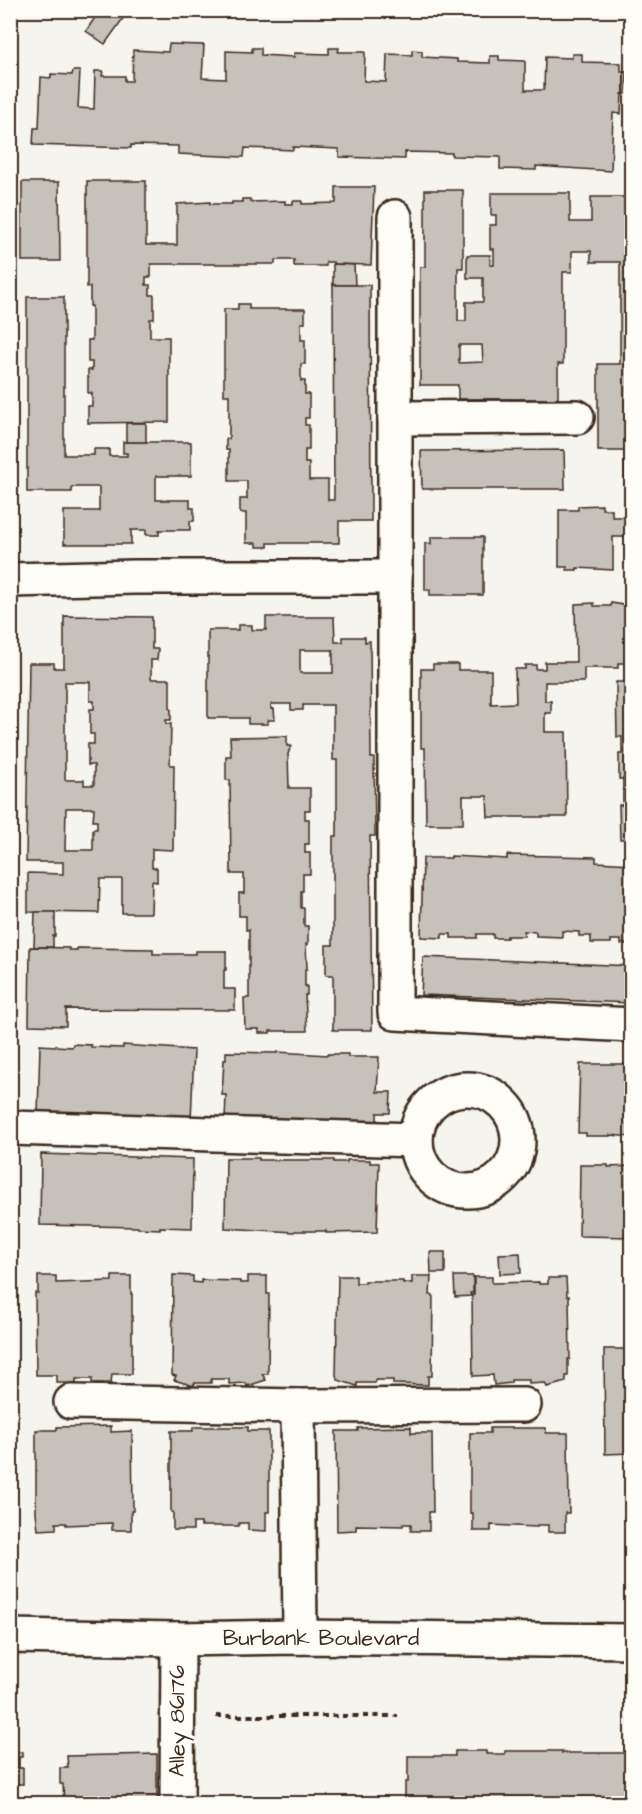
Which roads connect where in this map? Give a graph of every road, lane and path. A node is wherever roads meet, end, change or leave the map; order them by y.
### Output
1 (395, 217) dead end
2 (577, 417) dead end
3 (396, 418) junction
4 (396, 577) junction
5 (10, 580) edge
6 (632, 1024) edge
7 (10, 1128) edge
8 (416, 1140) dead end
9 (71, 1402) dead end
10 (524, 1405) dead end
11 (298, 1406) junction
12 (10, 1636) edge
13 (300, 1637) junction
14 (178, 1639) junction
15 (632, 1641) edge
16 (212, 1716) dead end
17 (398, 1716) dead end
18 (177, 1803) edge

1 - 3 main road
2 - 3 main road
3 - 4 main road
4 - 5 main road
4 - 6 main road
7 - 8 main road
9 - 11 main road
10 - 11 main road
11 - 13 main road
12 - 14 main road, Burbank Boulevard
13 - 14 main road, Burbank Boulevard
13 - 15 main road, Burbank Boulevard
14 - 18 main road, Alley 86176
16 - 17 path

